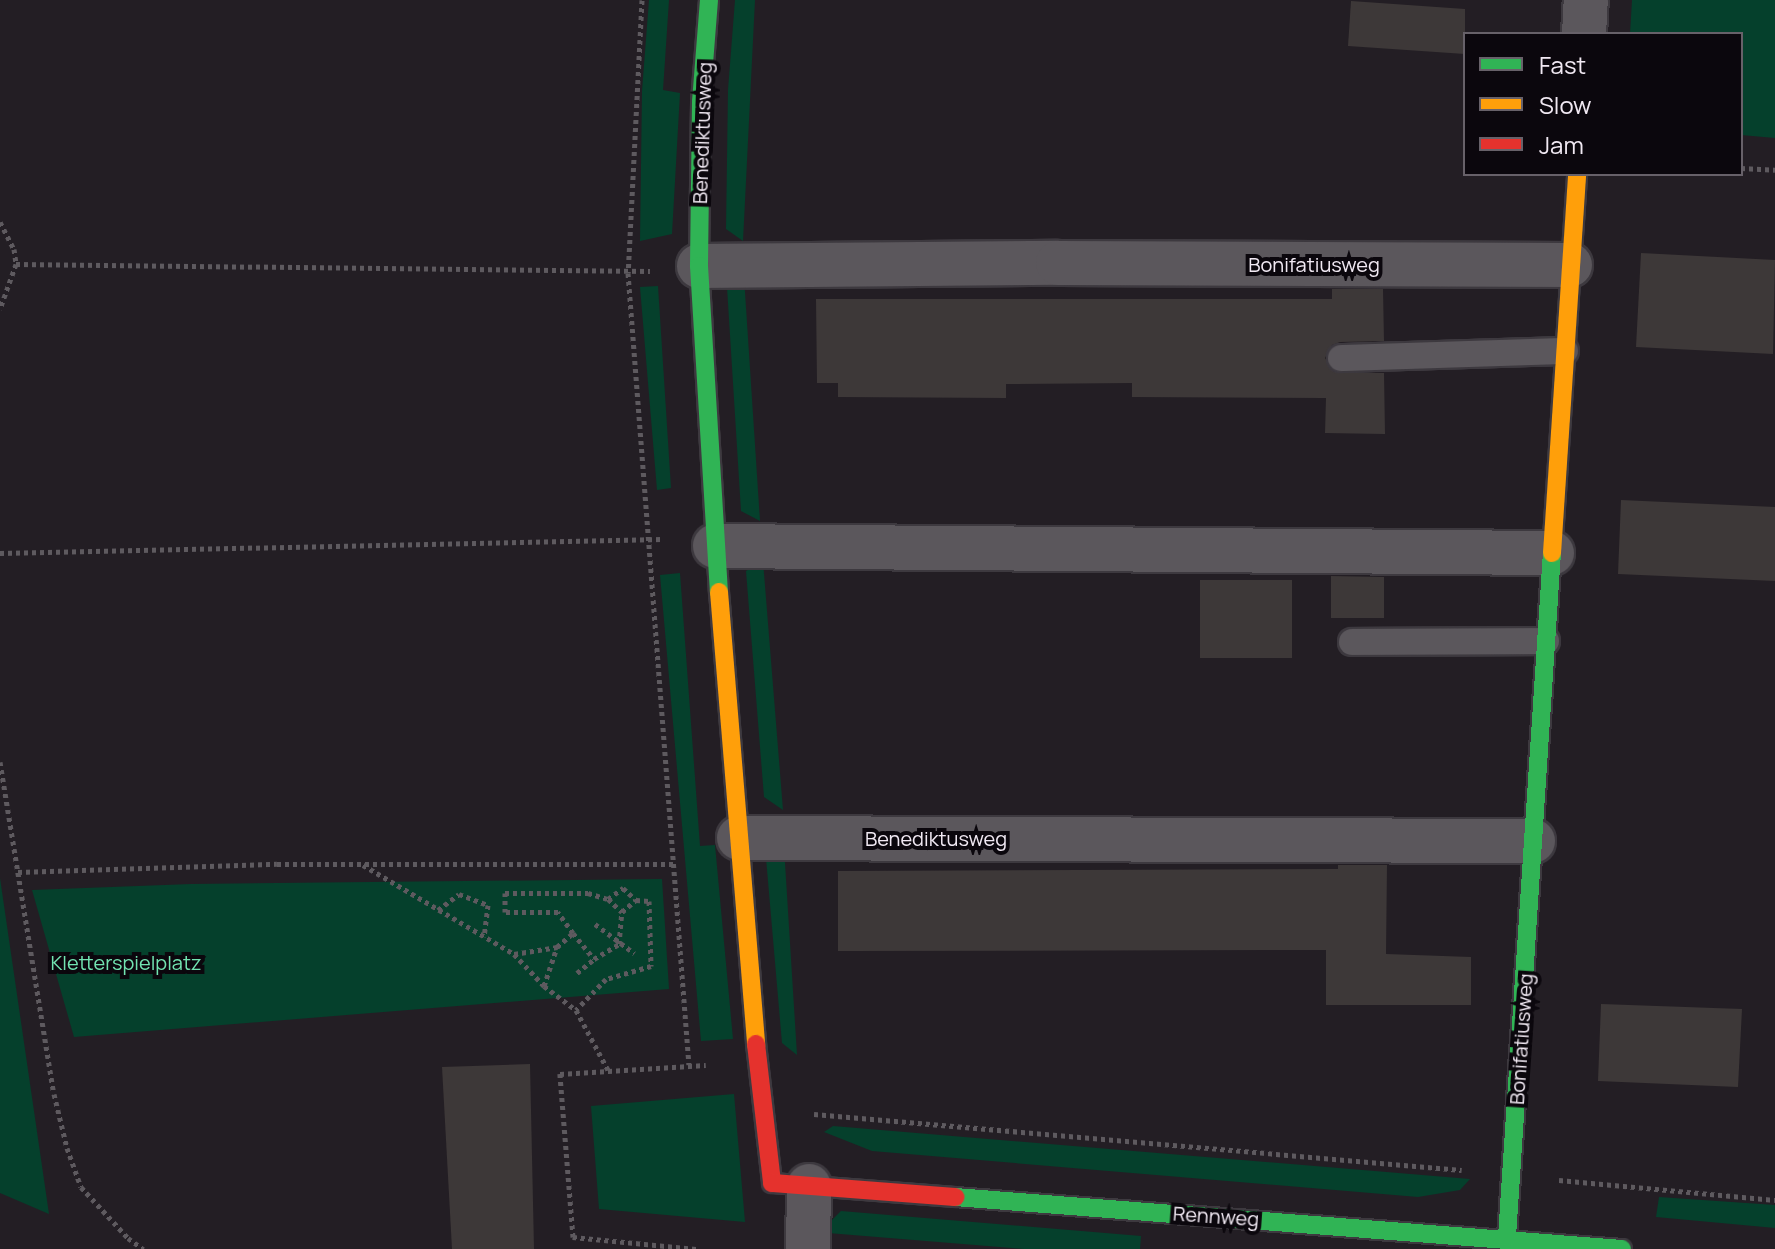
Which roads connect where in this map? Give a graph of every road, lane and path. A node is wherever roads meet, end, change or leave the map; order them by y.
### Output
1 (642, 0) edge
2 (709, 0) edge
3 (1586, 0) edge
4 (1584, 32) edge
5 (1743, 168) edge
6 (1775, 170) edge
7 (1577, 176) edge
8 (0, 222) edge
9 (16, 264) junction
10 (1570, 265) junction
11 (699, 266) junction
12 (628, 273) junction
13 (0, 309) edge
14 (1565, 351) junction
15 (1341, 358) dead end
16 (646, 540) junction
17 (715, 542) junction
18 (0, 553) edge
19 (1552, 553) junction
20 (1546, 641) junction
21 (1352, 642) dead end
22 (0, 762) edge
23 (739, 838) junction
24 (1533, 841) junction
25 (674, 864) junction
26 (361, 865) junction
27 (18, 872) junction
28 (608, 899) junction
29 (636, 900) junction
30 (438, 910) junction
31 (622, 912) junction
32 (595, 924) dead end
33 (573, 933) junction
34 (484, 937) junction
35 (619, 944) junction
36 (557, 947) junction
37 (634, 953) dead end
38 (514, 954) junction
39 (594, 959) junction
40 (577, 973) dead end
41 (544, 986) junction
42 (576, 1010) junction
43 (689, 1065) junction
44 (758, 1066) junction
45 (608, 1070) junction
46 (1512, 1175) junction
47 (790, 1184) junction
48 (1775, 1200) edge
49 (1507, 1237) junction
50 (143, 1249) edge
51 (696, 1249) edge
52 (808, 1249) edge
53 (1622, 1249) edge

1 - 12 path
2 - 11 street, Benediktusweg
3 - 4 street
5 - 6 path
7 - 10 street, Bonifatiusweg
8 - 9 path
9 - 12 path
9 - 13 path
10 - 11 street, Bonifatiusweg
10 - 14 street, Bonifatiusweg
11 - 12 path
11 - 17 street, Benediktusweg
12 - 16 path
14 - 15 lane
14 - 19 street, Bonifatiusweg
16 - 17 path
16 - 18 path
16 - 25 path
17 - 19 street
17 - 23 street, Benediktusweg
19 - 20 street, Bonifatiusweg
20 - 21 lane
20 - 24 street, Bonifatiusweg
22 - 27 path
23 - 24 street, Benediktusweg
23 - 44 street, Benediktusweg
24 - 46 street, Bonifatiusweg
25 - 26 path
25 - 43 path
26 - 27 path
26 - 30 path
27 - 50 path
28 - 29 path
28 - 31 path
28 - 33 path
29 - 31 path
29 - 42 path
30 - 34 path
30 - 34 path
31 - 35 path
32 - 35 path
33 - 36 path
33 - 39 path
34 - 38 path
35 - 37 path
35 - 39 path
36 - 38 path
36 - 41 path
38 - 41 path
39 - 40 path
41 - 42 path
42 - 45 path
43 - 44 path
43 - 45 path
44 - 46 path
44 - 47 street, Benediktusweg
45 - 51 path
46 - 48 path
46 - 49 street, Bonifatiusweg
47 - 49 street, Rennweg
47 - 52 street
49 - 53 street, Rennweg

